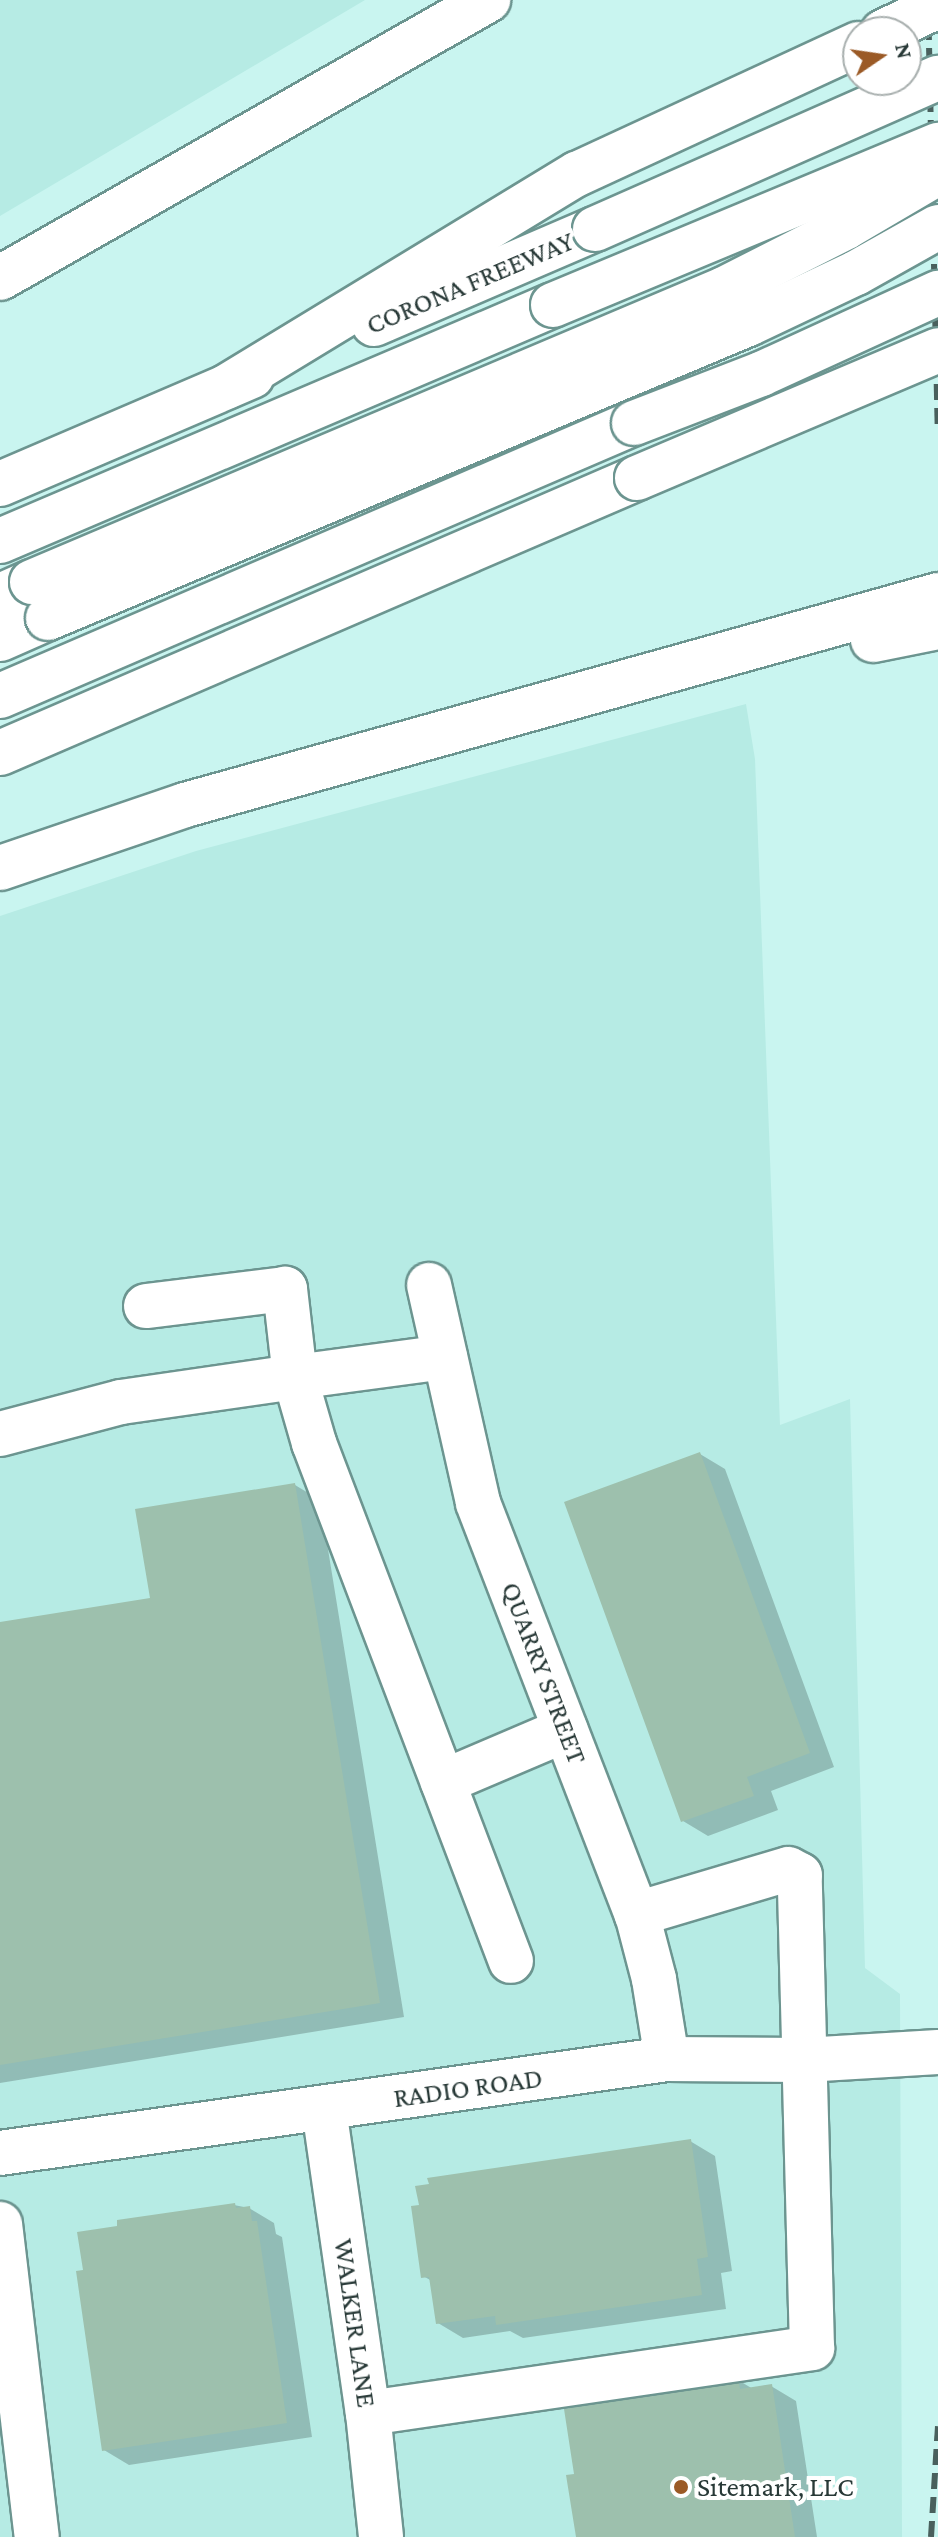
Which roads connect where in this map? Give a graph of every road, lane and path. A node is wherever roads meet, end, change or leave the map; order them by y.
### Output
1 (488, 0) edge
2 (938, 6) edge
3 (917, 16) edge
4 (842, 51) edge
5 (938, 78) edge
6 (938, 145) edge
7 (938, 173) edge
8 (938, 227) edge
9 (0, 278) edge
10 (938, 293) edge
11 (938, 350) edge
12 (226, 387) junction
13 (0, 484) edge
14 (0, 541) edge
15 (938, 595) edge
16 (27, 599) edge
17 (938, 627) edge
18 (0, 639) edge
19 (0, 696) edge
20 (517, 710) junction
21 (0, 753) edge
22 (0, 868) edge
23 (429, 1285) dead end
24 (146, 1306) dead end
25 (445, 1357) junction
26 (295, 1377) junction
27 (0, 1434) edge
28 (565, 1730) junction
29 (443, 1782) junction
30 (637, 1914) junction
31 (511, 1961) dead end
32 (938, 2052) edge
33 (667, 2059) junction
34 (804, 2060) junction
35 (324, 2109) junction
36 (0, 2153) edge
37 (0, 2224) edge
38 (368, 2413) junction
39 (24, 2534) edge
40 (381, 2537) edge

1 - 9 main road
2 - 3 main road, bridge
4 - 12 main road
5 - 12 main road, CORONA FREEWAY, bridge
6 - 14 main road, bridge
7 - 16 main road, bridge
8 - 16 main road, bridge
10 - 19 main road, bridge
11 - 21 main road, bridge
12 - 13 main road, CORONA FREEWAY
15 - 20 main road
16 - 18 main road
17 - 20 main road
20 - 22 main road
23 - 25 main road, QUARRY STREET
24 - 26 main road
25 - 26 main road
25 - 28 main road, QUARRY STREET
26 - 27 main road
26 - 29 main road
28 - 29 main road
28 - 30 main road, QUARRY STREET
29 - 31 main road
30 - 33 main road, QUARRY STREET
30 - 34 main road
32 - 34 main road, RADIO ROAD
33 - 34 main road, RADIO ROAD
33 - 35 main road, RADIO ROAD
34 - 38 main road
35 - 36 main road, RADIO ROAD
35 - 38 main road, WALKER LANE
37 - 39 main road
38 - 40 main road, WALKER LANE

